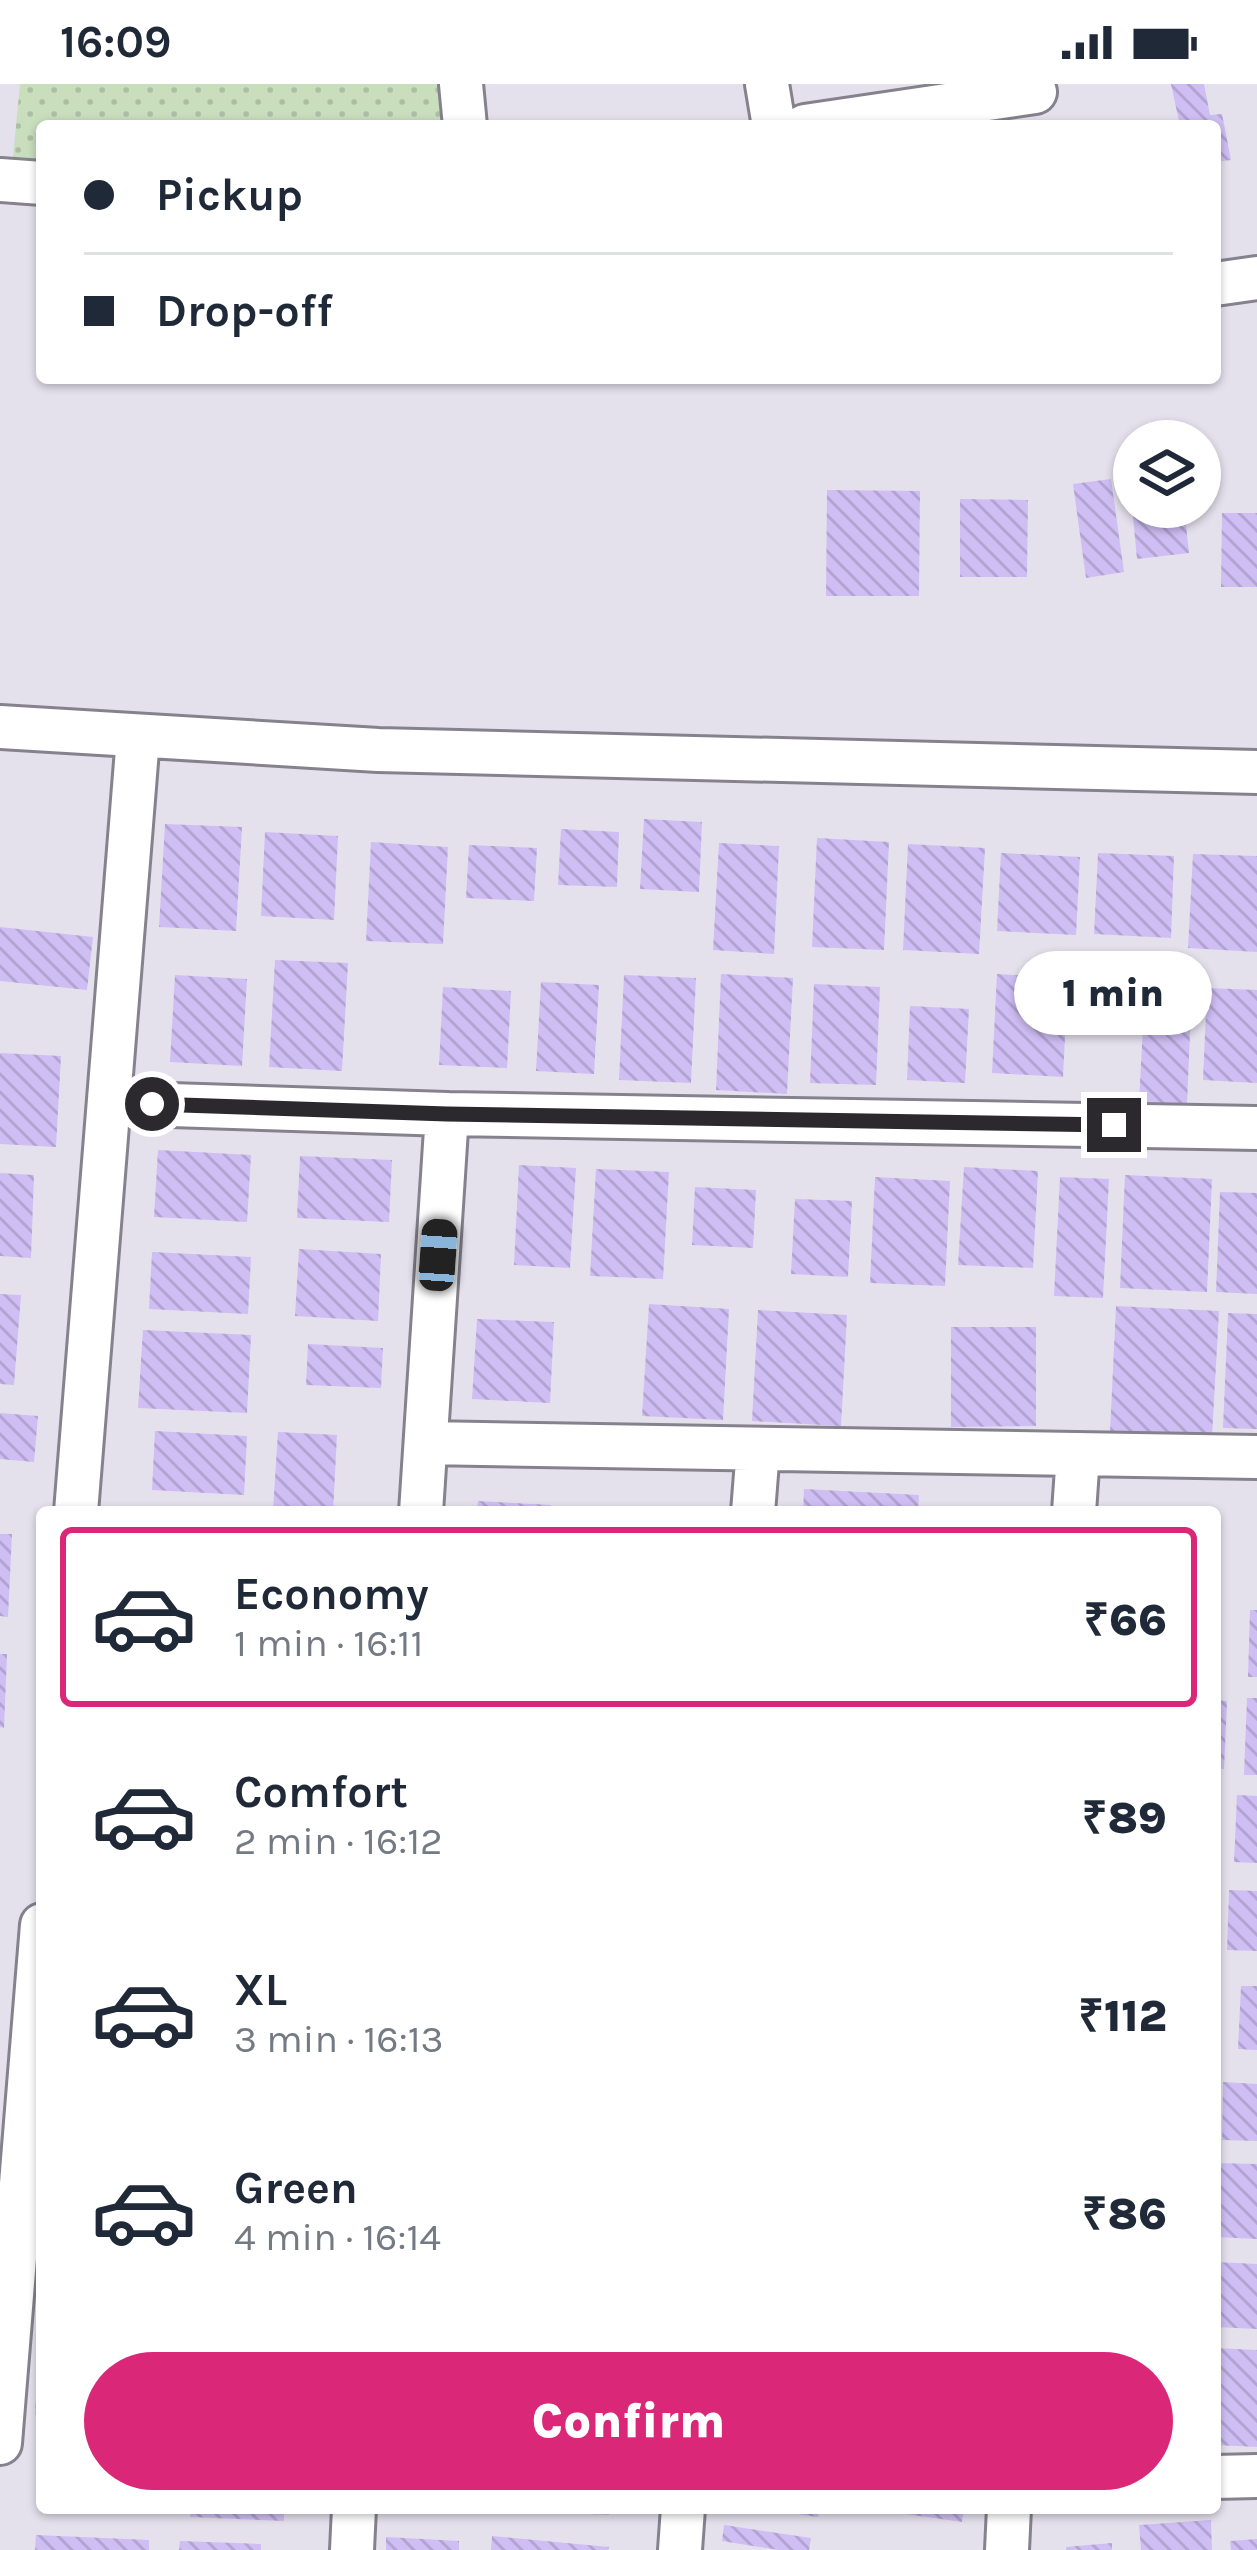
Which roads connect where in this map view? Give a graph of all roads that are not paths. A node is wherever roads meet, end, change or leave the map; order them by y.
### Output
1 (460, 84) edge
2 (767, 84) edge
3 (1036, 101) edge
4 (464, 120) edge
5 (773, 120) edge
6 (860, 120) edge
7 (0, 180) edge
8 (36, 183) edge
9 (1257, 278) edge
10 (1221, 283) edge
11 (0, 727) edge
12 (138, 737) junction
13 (1257, 772) edge
14 (109, 1102) junction
15 (447, 1114) junction
16 (1257, 1128) edge
17 (426, 1443) junction
18 (758, 1449) junction
19 (1078, 1454) junction
20 (1257, 1457) edge
21 (76, 1506) edge
22 (421, 1506) edge
23 (753, 1506) edge
24 (1074, 1506) edge
25 (36, 1946) edge
26 (17, 2011) edge
27 (0, 2443) edge
28 (1257, 2476) edge
29 (1221, 2477) edge
30 (354, 2514) edge
31 (683, 2514) edge
32 (1009, 2514) edge
33 (352, 2550) edge
34 (680, 2550) edge
35 (1006, 2550) edge

1 - 4 street
2 - 5 street
3 - 6 street
7 - 8 street
9 - 10 street
11 - 12 street
12 - 13 street
12 - 14 street
14 - 15 street
14 - 21 street
15 - 16 street
15 - 17 street
17 - 18 street
17 - 22 street
18 - 19 street
18 - 23 street
19 - 20 street
19 - 24 street
25 - 26 street
26 - 27 street
28 - 29 street
30 - 33 street
31 - 34 street
32 - 35 street

